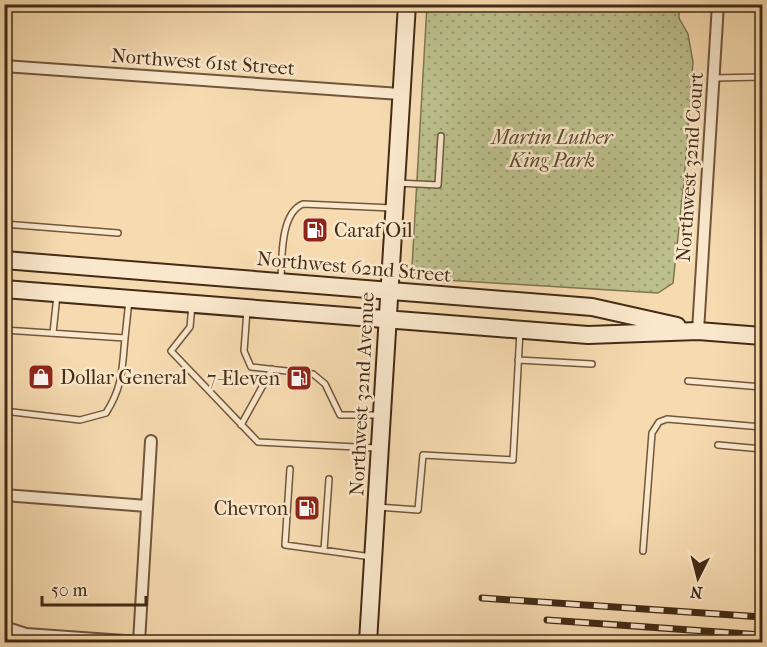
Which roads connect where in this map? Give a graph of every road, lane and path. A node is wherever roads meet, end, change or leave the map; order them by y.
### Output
1 (406, 4) edge
2 (718, 4) edge
3 (4, 66) edge
4 (762, 77) edge
5 (714, 78) junction
6 (400, 94) junction
7 (441, 136) dead end
8 (395, 183) junction
9 (394, 208) junction
10 (4, 224) edge
11 (118, 233) dead end
12 (4, 260) edge
13 (280, 282) junction
14 (4, 289) edge
15 (389, 291) junction
16 (57, 293) junction
17 (129, 299) junction
18 (192, 303) junction
19 (247, 308) junction
20 (387, 318) junction
21 (520, 329) junction
22 (4, 330) edge
23 (698, 331) junction
24 (53, 333) junction
25 (762, 336) edge
26 (125, 338) junction
27 (519, 360) junction
28 (592, 364) dead end
29 (272, 369) junction
30 (688, 381) dead end
31 (762, 387) edge
32 (4, 411) edge
33 (381, 415) junction
34 (241, 425) junction
35 (762, 427) edge
36 (151, 441) dead end
37 (718, 445) dead end
38 (379, 448) junction
39 (762, 449) edge
40 (290, 469) dead end
41 (329, 479) dead end
42 (4, 495) edge
43 (147, 506) junction
44 (376, 507) junction
45 (324, 550) junction
46 (643, 551) dead end
47 (373, 557) junction
48 (4, 627) edge
49 (139, 642) edge
50 (368, 642) edge

1 - 6 main road, Northwest 32nd Avenue
2 - 5 street, Northwest 32nd Court
3 - 6 street, Northwest 61st Street
4 - 5 lane
5 - 23 street, Northwest 32nd Court
6 - 8 main road, Northwest 32nd Avenue
7 - 8 lane
8 - 9 main road, Northwest 32nd Avenue
9 - 13 lane
9 - 15 main road, Northwest 32nd Avenue
10 - 11 lane
12 - 13 main road, Northwest 62nd Street
13 - 15 main road, Northwest 62nd Street
14 - 16 main road, Northwest 62nd Street
15 - 20 main road, Northwest 32nd Avenue
15 - 23 main road, Northwest 62nd Street
16 - 17 main road, Northwest 62nd Street
16 - 24 lane
17 - 18 main road, Northwest 62nd Street
17 - 26 lane
18 - 19 main road, Northwest 62nd Street
18 - 34 lane
19 - 20 main road, Northwest 62nd Street
19 - 29 lane
20 - 21 main road, Northwest 62nd Street
20 - 33 main road, Northwest 32nd Avenue
21 - 23 main road, Northwest 62nd Street
21 - 27 lane
22 - 24 lane
23 - 25 main road, Northwest 62nd Street
24 - 26 lane
26 - 32 lane
27 - 28 lane
27 - 44 lane
29 - 33 lane
29 - 34 lane
30 - 31 lane
33 - 38 main road, Northwest 32nd Avenue
34 - 38 lane
35 - 46 lane
36 - 43 street
37 - 39 lane
38 - 44 main road, Northwest 32nd Avenue
40 - 45 lane
41 - 45 lane
42 - 43 street
43 - 49 street
44 - 47 main road, Northwest 32nd Avenue
45 - 47 lane
47 - 50 main road, Northwest 32nd Avenue
48 - 49 street

